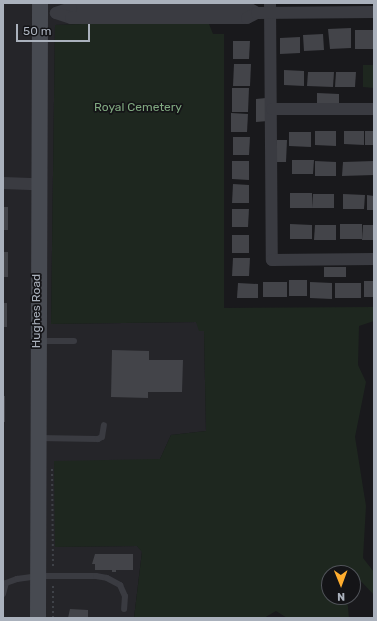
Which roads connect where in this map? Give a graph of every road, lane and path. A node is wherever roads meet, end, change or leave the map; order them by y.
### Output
1 (39, 8) edge
2 (270, 8) edge
3 (374, 12) edge
4 (272, 109) junction
5 (374, 109) edge
6 (3, 183) edge
7 (37, 184) junction
8 (374, 259) edge
9 (37, 341) junction
10 (74, 341) dead end
11 (104, 425) dead end
12 (38, 438) junction
13 (52, 463) dead end
14 (48, 576) junction
15 (3, 594) edge
16 (124, 609) dead end
17 (38, 618) edge
18 (53, 618) edge

1 - 2 street
1 - 7 main road, Hughes Road
2 - 3 street
2 - 4 street
4 - 5 street
4 - 8 street
6 - 7 street
7 - 9 main road, Hughes Road
9 - 10 lane
9 - 12 main road, Hughes Road
11 - 12 lane
12 - 14 main road, Hughes Road
13 - 14 path
14 - 15 lane
14 - 16 lane
14 - 17 main road, Hughes Road
14 - 18 path

